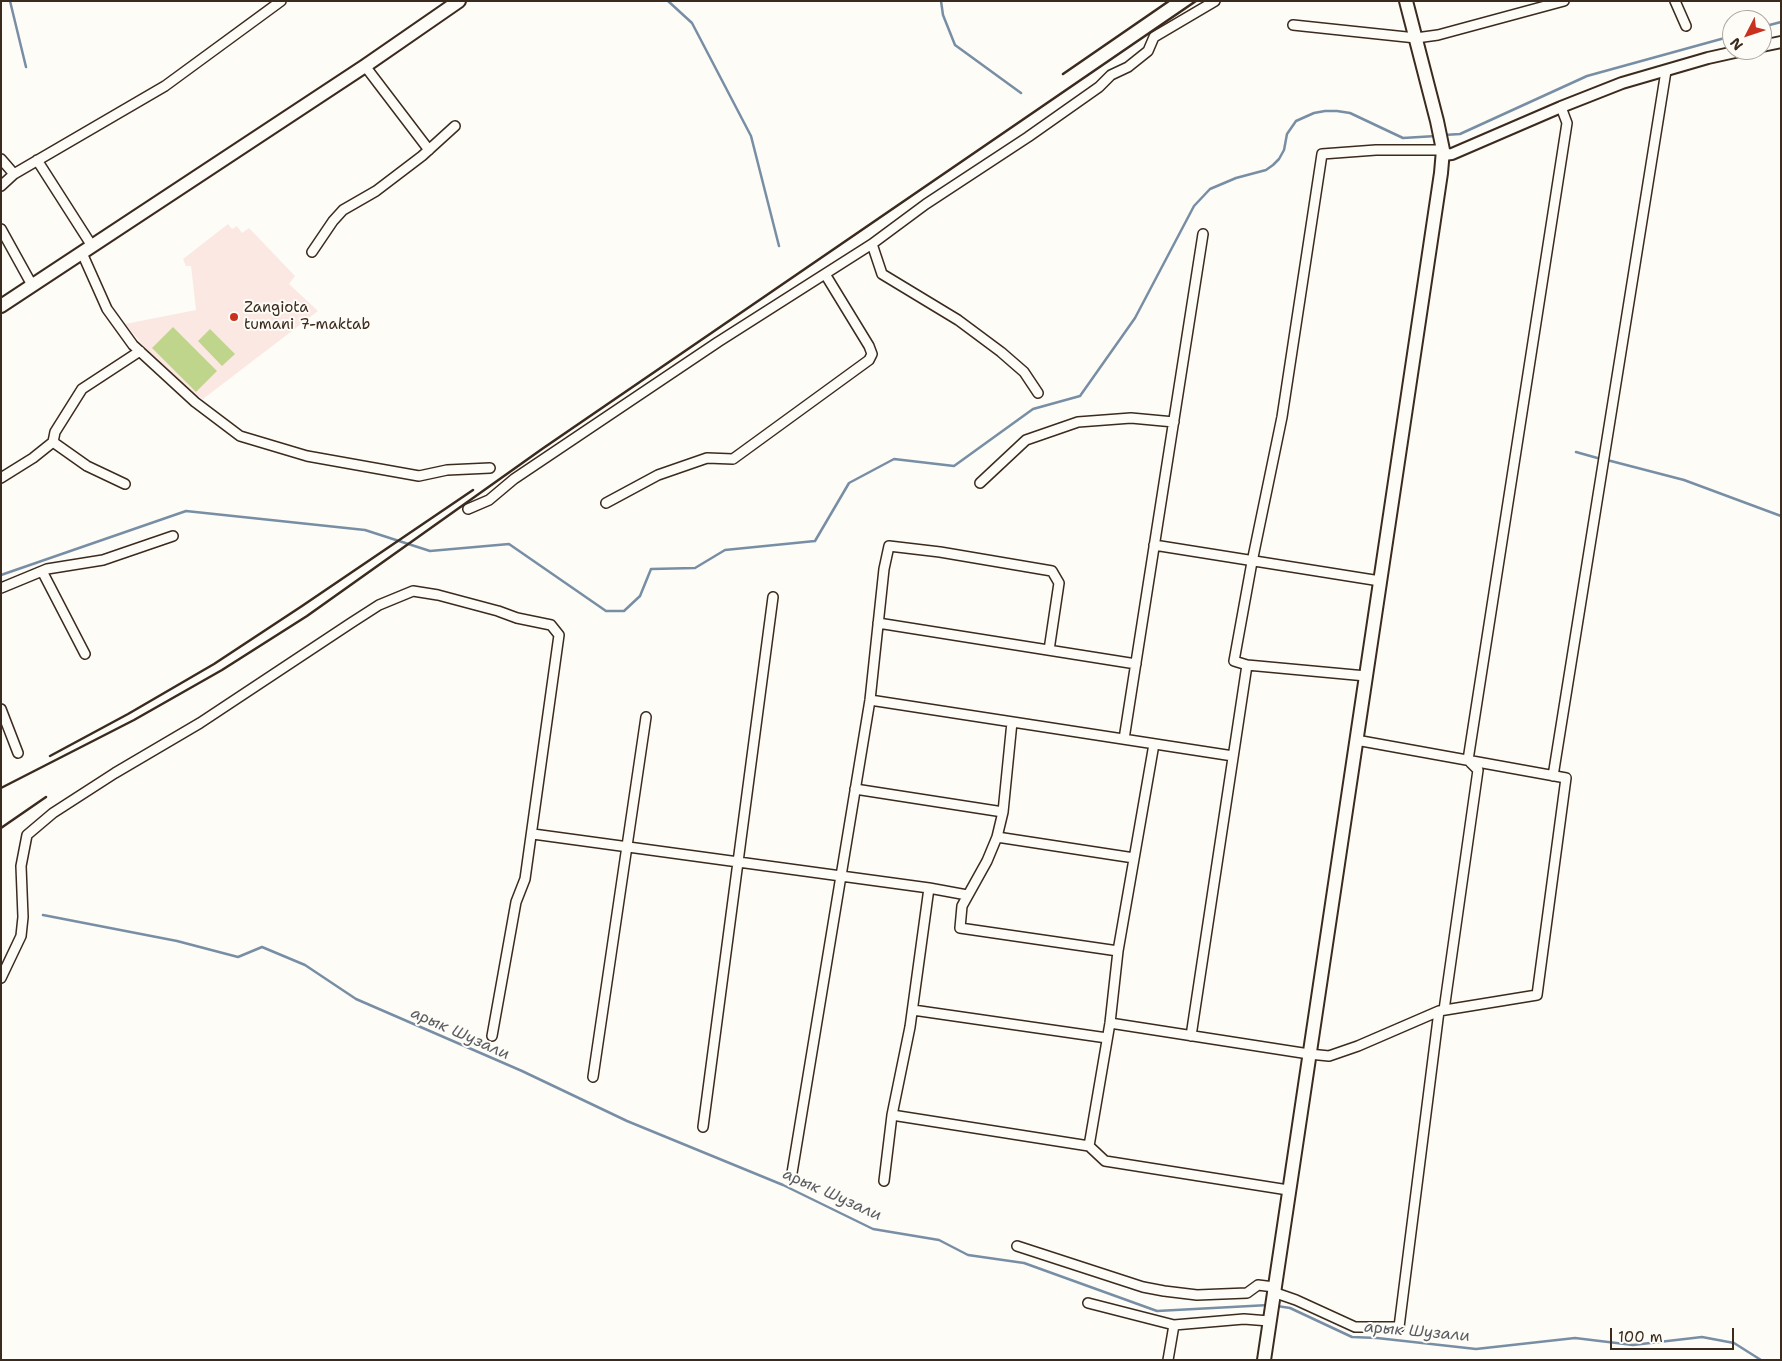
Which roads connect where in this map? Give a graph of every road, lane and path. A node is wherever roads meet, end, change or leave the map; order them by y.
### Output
1 (281, 1) edge
2 (459, 1) edge
3 (1214, 1) edge
4 (1406, 1) edge
5 (1564, 1) edge
6 (1675, 1) edge
7 (1294, 25) dead end
8 (1686, 26) dead end
9 (1416, 38) junction
10 (1722, 55) edge
11 (365, 66) junction
12 (1666, 71) junction
13 (1561, 107) junction
14 (455, 126) dead end
15 (429, 150) junction
16 (1443, 153) junction
17 (1, 159) edge
18 (37, 160) junction
19 (14, 174) junction
20 (1, 186) edge
21 (1, 229) edge
22 (1203, 234) dead end
23 (872, 244) junction
24 (87, 250) junction
25 (312, 252) dead end
26 (825, 274) junction
27 (32, 285) junction
28 (1, 306) edge
29 (140, 351) junction
30 (1038, 393) dead end
31 (1174, 422) junction
32 (53, 442) junction
33 (490, 468) dead end
34 (1, 478) edge
35 (980, 483) dead end
36 (125, 484) dead end
37 (606, 503) dead end
38 (468, 509) dead end
39 (173, 536) dead end
40 (1154, 545) junction
41 (1252, 562) junction
42 (42, 571) junction
43 (1380, 581) junction
44 (1, 588) edge
45 (774, 596) dead end
46 (878, 623) junction
47 (1049, 650) junction
48 (85, 654) dead end
49 (1136, 664) junction
50 (1247, 665) junction
51 (1366, 676) junction
52 (870, 700) junction
53 (1, 709) edge
54 (646, 717) dead end
55 (1012, 722) junction
56 (1124, 739) junction
57 (1356, 740) junction
58 (1154, 744) junction
59 (18, 753) dead end
60 (1233, 756) junction
61 (1468, 760) junction
62 (1553, 776) junction
63 (856, 789) junction
64 (1003, 812) junction
65 (533, 834) junction
66 (997, 838) junction
67 (627, 846) junction
68 (1134, 858) junction
69 (739, 862) junction
70 (841, 877) junction
71 (929, 888) junction
72 (967, 895) junction
73 (1118, 951) junction
74 (1, 978) edge
75 (913, 1010) junction
76 (1442, 1011) junction
77 (1110, 1023) junction
78 (492, 1036) dead end
79 (1192, 1036) junction
80 (1107, 1038) junction
81 (1309, 1054) junction
82 (593, 1077) dead end
83 (892, 1114) junction
84 (703, 1127) dead end
85 (1089, 1146) junction
86 (792, 1173) dead end
87 (884, 1181) dead end
88 (1288, 1190) junction
89 (1017, 1246) dead end
90 (1273, 1292) junction
91 (1088, 1303) dead end
92 (1270, 1317) junction
93 (1174, 1325) junction
94 (1168, 1360) edge
95 (1264, 1360) edge

1 - 18 street
2 - 11 main road
3 - 23 street
4 - 9 main road
5 - 9 street
6 - 8 street
7 - 9 street
9 - 16 main road
10 - 12 street
11 - 15 street
11 - 24 main road
12 - 13 street
12 - 62 street
13 - 16 street
13 - 61 street
14 - 15 street
15 - 25 street
16 - 41 street
16 - 43 main road
17 - 19 street
18 - 19 street
18 - 24 street
19 - 20 street
21 - 27 street
22 - 31 street
23 - 26 street
23 - 30 street
24 - 27 main road
24 - 29 street
26 - 37 street
26 - 38 street
27 - 28 main road
29 - 32 street
29 - 33 street
31 - 35 street
31 - 40 street
32 - 34 street
32 - 36 street
39 - 42 street
40 - 41 street
40 - 49 street
41 - 43 street
41 - 50 street
42 - 44 street
42 - 48 street
43 - 51 main road
45 - 69 street
46 - 47 street
46 - 47 street
46 - 52 street
47 - 49 street
49 - 56 street
50 - 51 street
50 - 60 street
51 - 57 main road
52 - 55 street
52 - 63 street
53 - 59 street
54 - 67 street
55 - 56 street
55 - 64 street
56 - 58 street
57 - 61 street
57 - 81 main road
58 - 60 street
58 - 68 street
60 - 79 street
61 - 62 street
61 - 76 street
62 - 76 street
63 - 64 street
63 - 70 street
64 - 66 street
65 - 67 street
65 - 74 street
65 - 78 street
66 - 68 street
66 - 72 street
67 - 69 street
67 - 82 street
68 - 73 street
69 - 70 street
69 - 84 street
70 - 71 street
70 - 86 street
71 - 72 street
71 - 75 street
72 - 73 street
73 - 77 street
75 - 80 street
75 - 83 street
76 - 81 street
76 - 90 street
77 - 79 street
77 - 80 street
79 - 81 street
80 - 85 street
81 - 88 main road
83 - 85 street
83 - 87 street
85 - 88 street
88 - 90 main road
89 - 90 street
90 - 92 main road
91 - 93 street
92 - 93 street
92 - 95 main road
93 - 94 street

